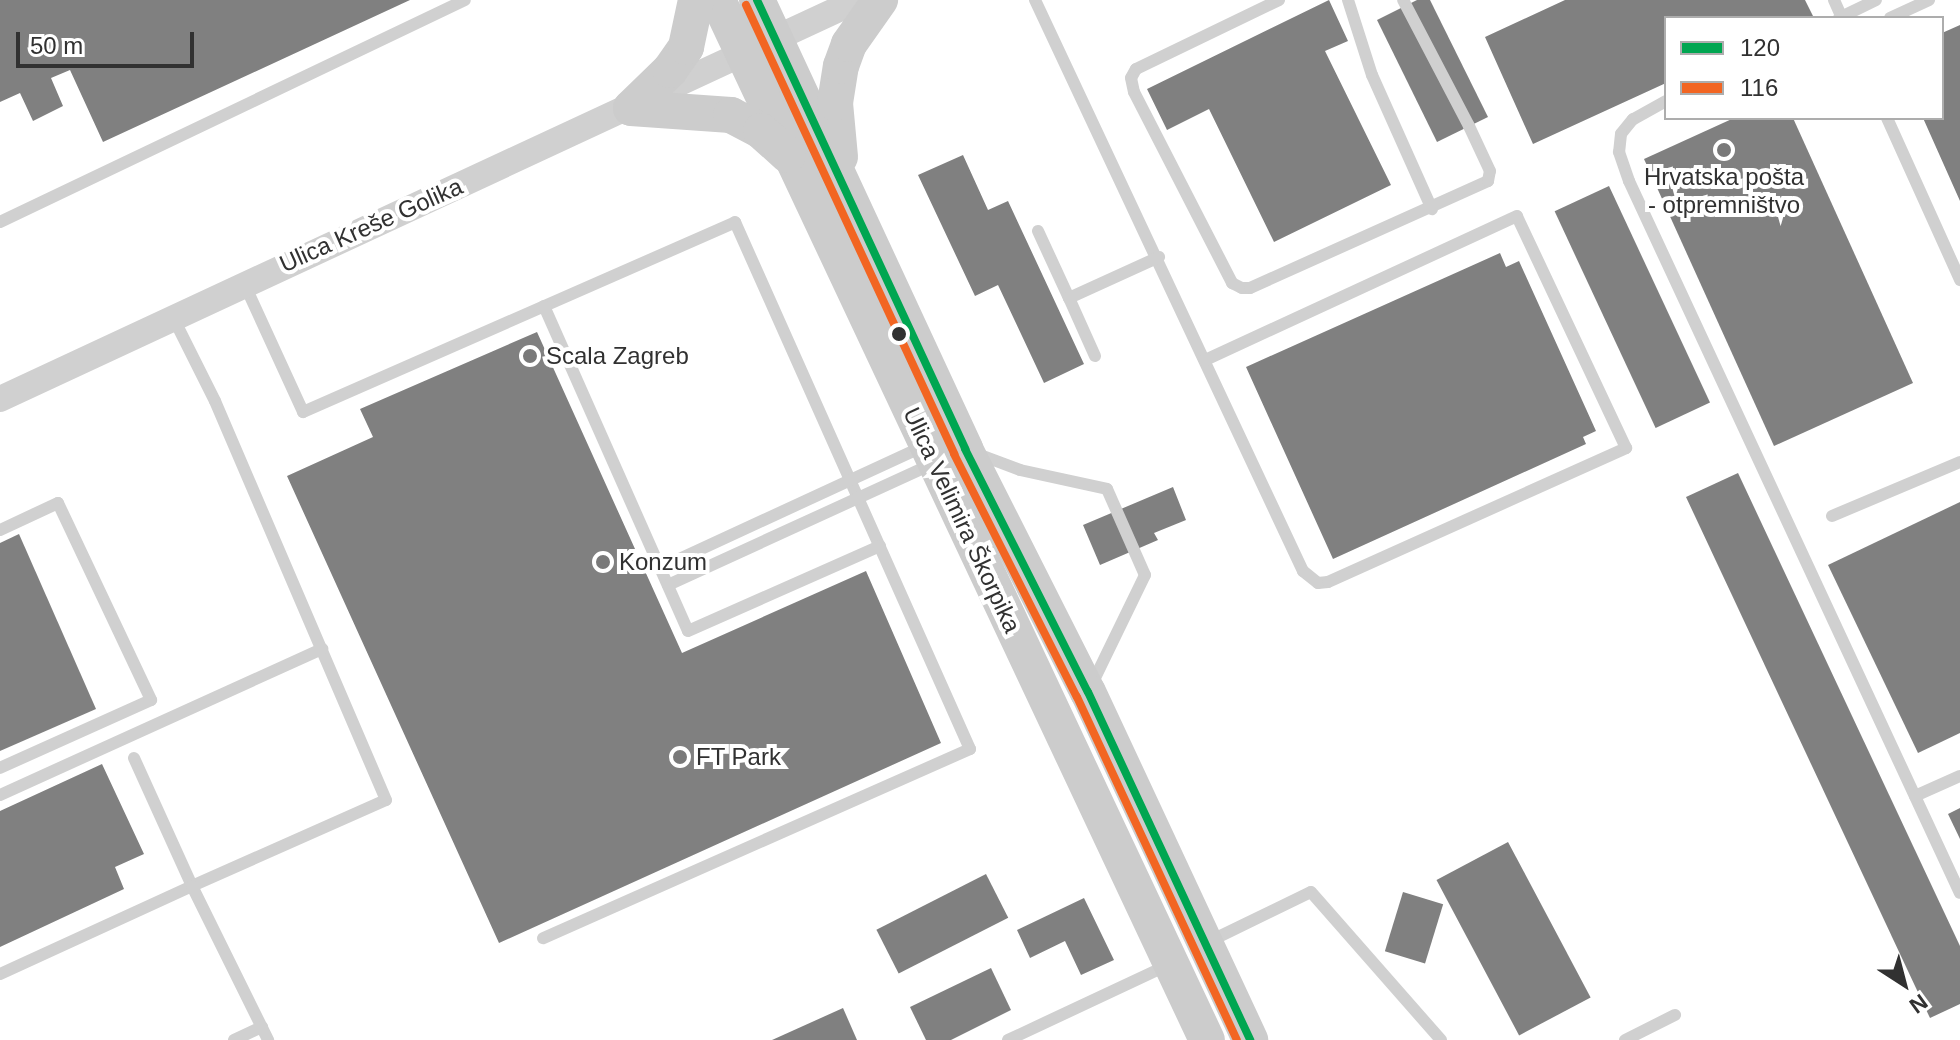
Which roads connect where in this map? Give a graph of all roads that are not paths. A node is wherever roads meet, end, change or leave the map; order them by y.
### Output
1 (465, 0) edge
2 (696, 0) edge
3 (718, 0) edge
4 (757, 0) edge
5 (858, 0) edge
6 (880, 0) edge
7 (1035, 0) edge
8 (1279, 0) edge
9 (1348, 0) edge
10 (1403, 0) edge
11 (1876, 0) edge
12 (1929, 0) edge
13 (1845, 16) edge
14 (1894, 16) edge
15 (760, 47) junction
16 (1664, 102) edge
17 (631, 108) junction
18 (1888, 120) edge
19 (796, 164) junction
20 (846, 194) junction
21 (1432, 209) junction
22 (0, 222) edge
23 (1038, 231) dead end
24 (1159, 257) junction
25 (1960, 280) edge
26 (244, 283) junction
27 (1069, 298) junction
28 (544, 306) junction
29 (173, 317) junction
30 (1095, 356) dead end
31 (1205, 360) junction
32 (0, 399) edge
33 (942, 452) junction
34 (1960, 462) edge
35 (851, 481) junction
36 (858, 499) junction
37 (1832, 516) dead end
38 (0, 530) edge
39 (880, 546) junction
40 (660, 568) junction
41 (668, 585) junction
42 (322, 649) junction
43 (1088, 692) junction
44 (134, 758) dead end
45 (0, 768) edge
46 (1960, 776) edge
47 (0, 795) edge
48 (1915, 796) junction
49 (192, 886) junction
50 (1960, 893) edge
51 (543, 938) dead end
52 (1205, 944) junction
53 (1171, 963) junction
54 (0, 974) edge
55 (1675, 1015) dead end
56 (262, 1027) junction
57 (234, 1040) edge
58 (268, 1040) edge
59 (1008, 1040) edge
60 (1207, 1040) edge
61 (1250, 1040) edge
62 (1441, 1040) edge
63 (1625, 1040) edge

1 - 22 lane
2 - 17 main road
3 - 15 main road, Ulica Velimira Škorpika
4 - 15 main road, Ulica Velimira Škorpika
5 - 15 street, Ulica Kreše Golika
6 - 20 main road
7 - 24 lane
8 - 21 lane
9 - 21 lane
10 - 21 lane
11 - 13 lane
12 - 14 lane
15 - 17 street, Ulica Kreše Golika
15 - 19 main road, Ulica Velimira Škorpika
15 - 20 main road, Ulica Velimira Škorpika
16 - 48 lane
17 - 19 main road
17 - 26 street, Ulica Kreše Golika
18 - 25 lane
19 - 33 main road, Ulica Velimira Škorpika
20 - 33 main road, Ulica Velimira Škorpika
23 - 27 lane
24 - 27 lane
24 - 31 lane
26 - 28 lane
26 - 29 street, Ulica Kreše Golika
27 - 30 lane
28 - 35 lane
28 - 40 lane
29 - 32 street, Ulica Kreše Golika
29 - 42 lane
31 - 31 lane
33 - 35 lane
33 - 36 lane
33 - 43 main road, Ulica Velimira Škorpika
33 - 43 lane
33 - 53 main road, Ulica Velimira Škorpika
34 - 37 lane
35 - 36 lane
35 - 40 lane
36 - 39 lane
36 - 41 lane
38 - 45 lane
39 - 41 lane
39 - 51 lane
40 - 41 lane
42 - 47 lane
42 - 49 lane
43 - 52 main road, Ulica Velimira Škorpika
44 - 49 lane
46 - 48 lane
48 - 50 lane
49 - 54 lane
49 - 56 lane
52 - 61 main road, Ulica Velimira Škorpika
52 - 62 lane
53 - 59 lane
53 - 60 main road, Ulica Velimira Škorpika
55 - 63 lane
56 - 57 lane
56 - 58 lane

